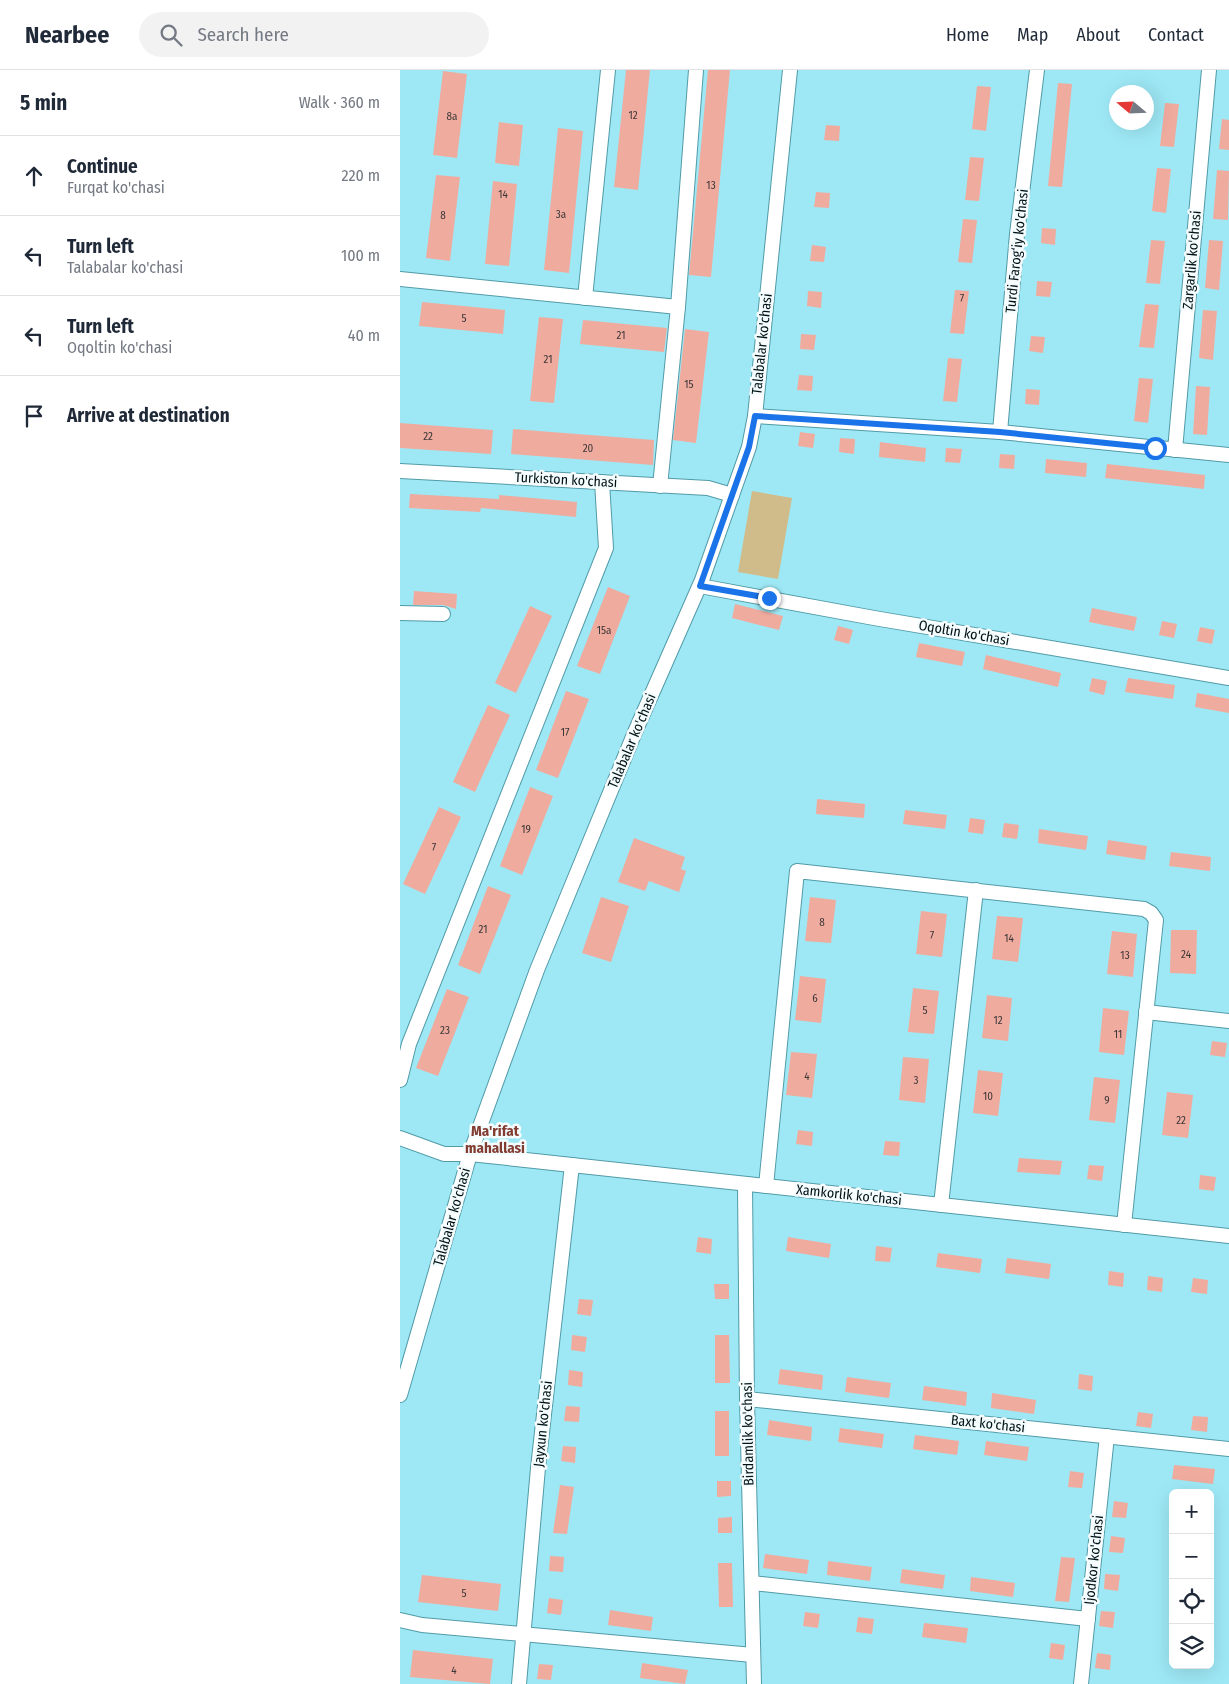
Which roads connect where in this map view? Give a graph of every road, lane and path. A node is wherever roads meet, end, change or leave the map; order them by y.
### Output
1 (608, 70) edge
2 (696, 70) edge
3 (790, 70) edge
4 (1038, 70) edge
5 (1209, 70) edge
6 (400, 279) edge
7 (586, 298) junction
8 (678, 307) junction
9 (755, 416) junction
10 (1000, 432) junction
11 (1175, 450) junction
12 (1229, 455) edge
13 (400, 471) edge
14 (602, 482) junction
15 (660, 486) junction
16 (732, 495) junction
17 (700, 586) junction
18 (400, 613) edge
19 (443, 614) dead end
20 (1229, 678) edge
21 (976, 890) junction
22 (1146, 1012) junction
23 (1229, 1021) edge
24 (404, 1042) edge
25 (400, 1080) edge
26 (400, 1138) edge
27 (470, 1154) junction
28 (572, 1165) junction
29 (745, 1184) junction
30 (766, 1186) junction
31 (942, 1205) junction
32 (1124, 1225) junction
33 (1229, 1236) edge
34 (400, 1395) edge
35 (747, 1399) junction
36 (1107, 1436) junction
37 (1229, 1449) edge
38 (752, 1583) junction
39 (1088, 1619) junction
40 (400, 1620) edge
41 (525, 1634) junction
42 (754, 1655) junction
43 (519, 1684) edge
44 (754, 1684) edge
45 (1081, 1684) edge

1 - 7 street
2 - 8 street
3 - 9 street, Talabalar ko'chasi
4 - 10 street, Turdi Farog‘iy ko'chasi
5 - 11 street, Zargarlik ko'chasi
6 - 7 street
7 - 8 street
8 - 15 street
9 - 10 street
9 - 16 street, Talabalar ko'chasi
10 - 11 street
11 - 12 street
13 - 14 street, Turkiston ko'chasi
14 - 15 street, Turkiston ko'chasi
14 - 24 street
15 - 16 street, Turkiston ko'chasi
16 - 17 street, Talabalar ko'chasi
17 - 20 street, Oqoltin ko'chasi
17 - 27 street, Talabalar ko'chasi
18 - 19 street
21 - 22 street
21 - 30 street
21 - 31 street
22 - 23 street
22 - 32 street
24 - 25 street
26 - 27 street, Xamkorlik ko'chasi
27 - 28 street, Xamkorlik ko'chasi
27 - 34 street, Talabalar ko'chasi
28 - 29 street, Xamkorlik ko'chasi
28 - 41 street, Jayxun ko'chasi
29 - 30 street, Xamkorlik ko'chasi
29 - 35 street, Birdamlik ko'chasi
30 - 31 street, Xamkorlik ko'chasi
31 - 32 street, Xamkorlik ko'chasi
32 - 33 street, Xamkorlik ko'chasi
35 - 36 street, Baxt ko'chasi
35 - 38 street, Birdamlik ko'chasi
36 - 37 street, Baxt ko'chasi
36 - 39 street, Ijodkor ko'chasi
38 - 39 street
38 - 42 street, Birdamlik ko'chasi
39 - 45 street, Ijodkor ko'chasi
40 - 41 street
41 - 42 street
41 - 43 street, Jayxun ko'chasi
42 - 44 street, Birdamlik ko'chasi

